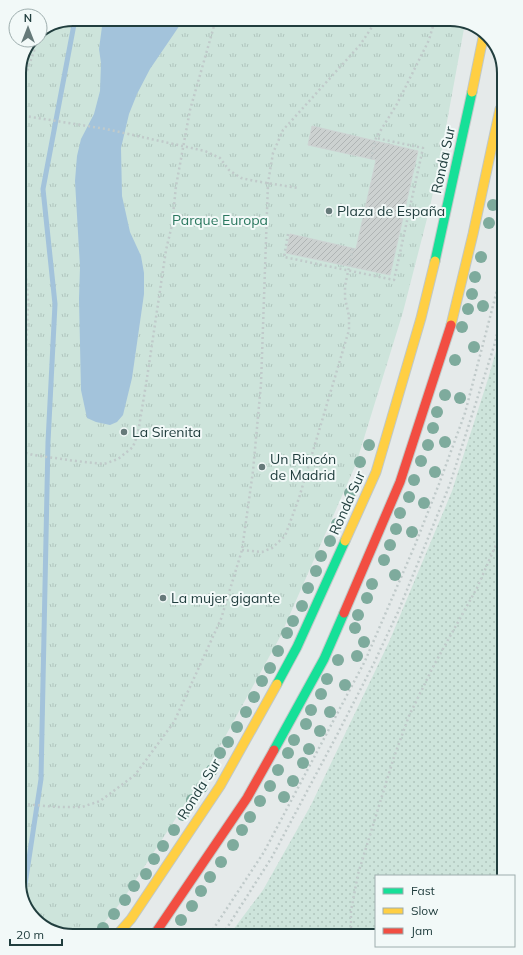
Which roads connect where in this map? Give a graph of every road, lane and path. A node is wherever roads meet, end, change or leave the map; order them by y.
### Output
1 (214, 26) edge
2 (372, 26) edge
3 (433, 26) edge
4 (483, 40) edge
5 (33, 48) edge
6 (26, 72) edge
7 (26, 117) edge
8 (497, 123) edge
9 (376, 138) junction
10 (184, 146) junction
11 (371, 159) dead end
12 (268, 183) junction
13 (298, 188) dead end
14 (409, 214) junction
15 (433, 219) dead end
16 (288, 234) dead end
17 (353, 248) dead end
18 (348, 271) junction
19 (26, 276) edge
20 (497, 290) edge
21 (497, 333) edge
22 (26, 350) edge
23 (26, 453) edge
24 (497, 542) edge
25 (242, 550) junction
26 (26, 804) edge
27 (122, 929) edge
28 (158, 929) edge
29 (213, 929) edge
30 (226, 929) edge
31 (351, 929) edge

1 - 10 path
2 - 12 path
3 - 9 path
4 - 27 main road, Ronda Sur
5 - 6 path
7 - 10 path
8 - 28 main road
9 - 11 path
9 - 14 path
10 - 12 path
10 - 23 path
12 - 13 path
12 - 25 path
14 - 15 path
14 - 18 path
16 - 18 path
17 - 18 path
18 - 25 path
19 - 22 path
20 - 29 path
21 - 30 path
24 - 31 path
25 - 26 path

